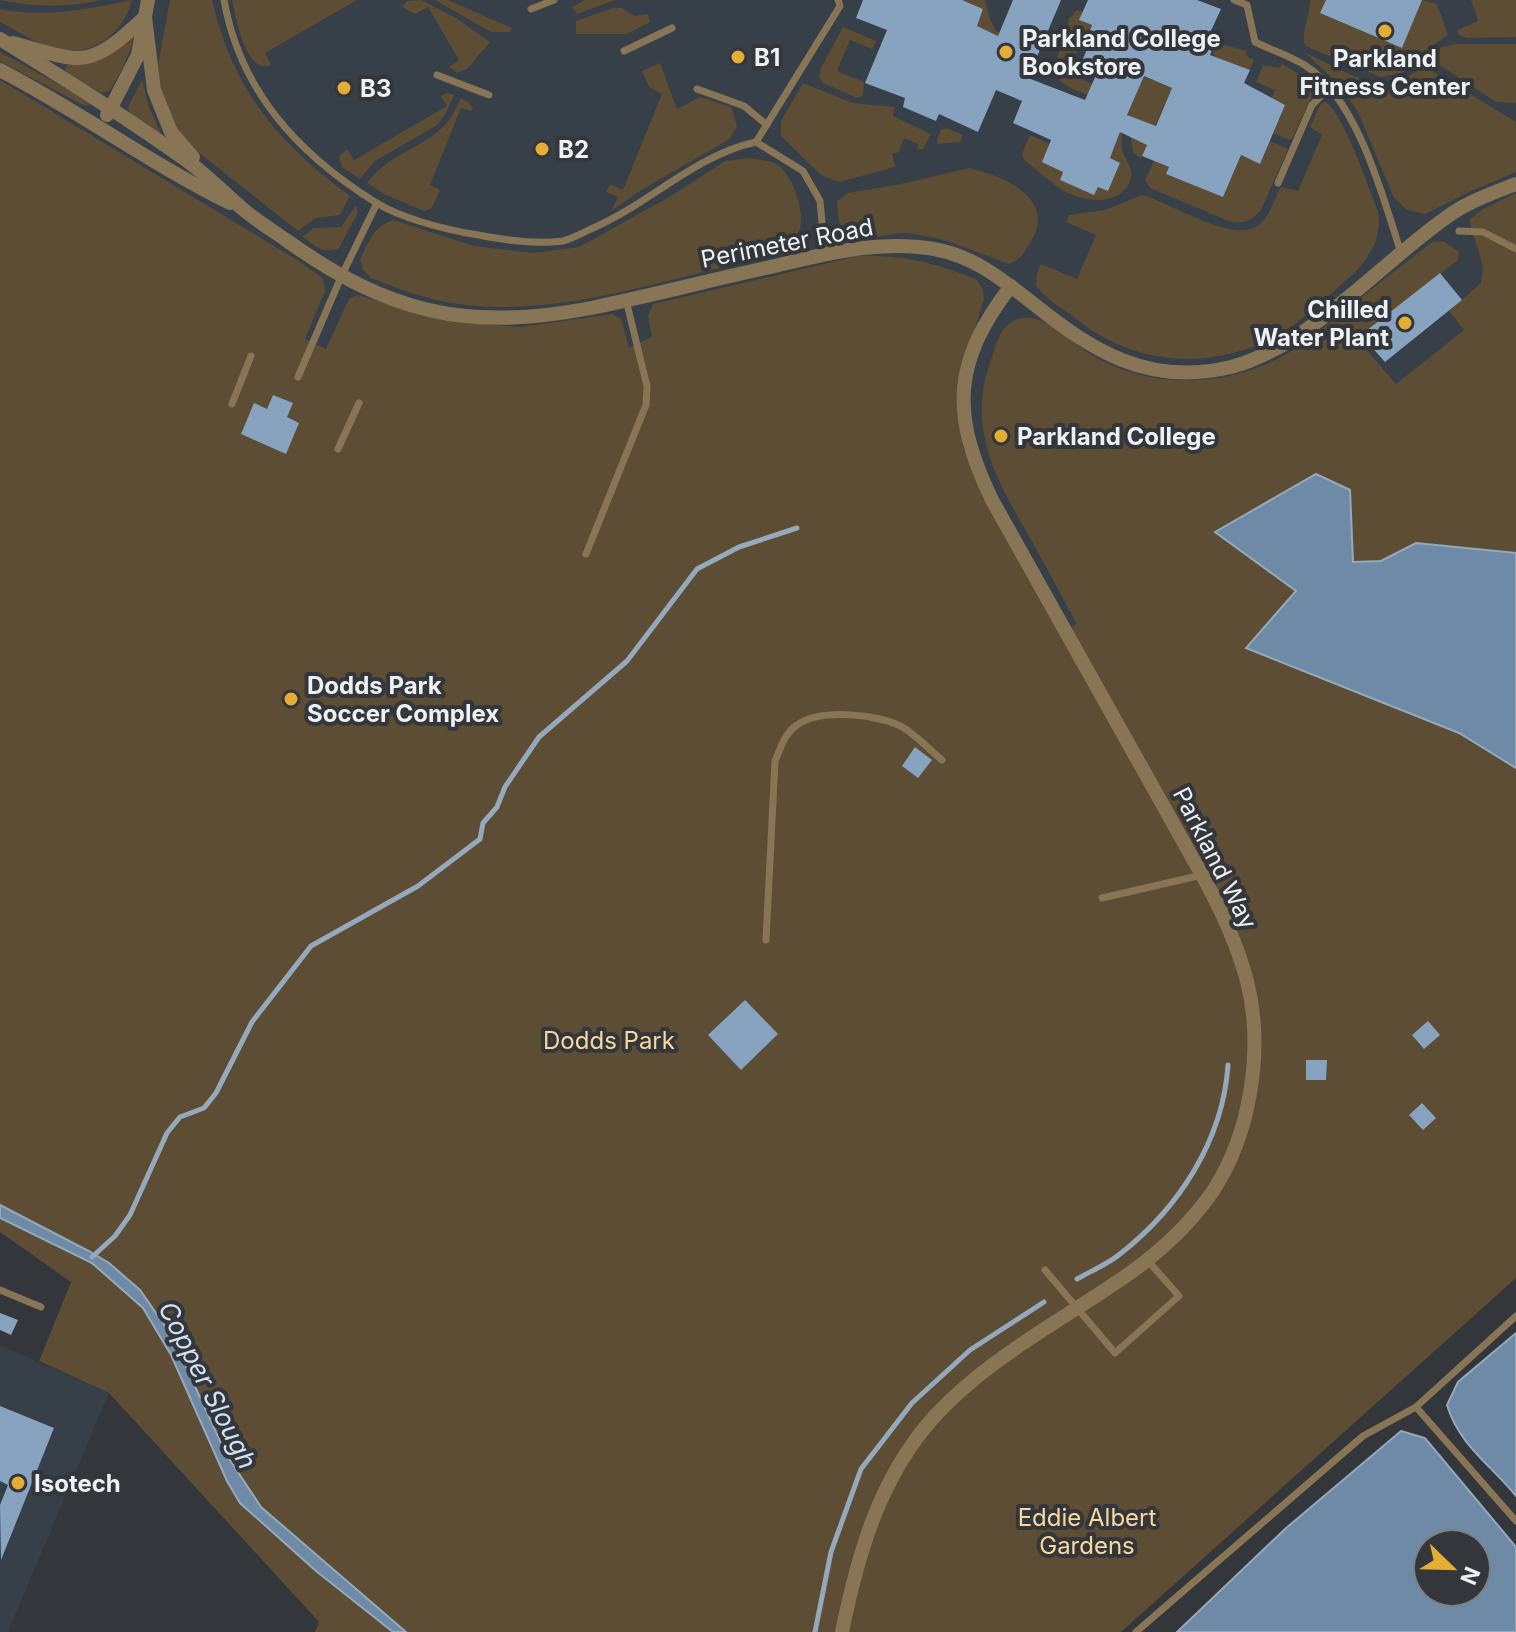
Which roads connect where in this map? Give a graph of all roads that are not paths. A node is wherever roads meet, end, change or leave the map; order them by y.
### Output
1 (148, 0) edge
2 (224, 0) edge
3 (554, 0) edge
4 (838, 0) edge
5 (1234, 0) edge
6 (531, 9) dead end
7 (145, 17) junction
8 (672, 28) dead end
9 (1, 40) edge
10 (624, 51) dead end
11 (0, 70) edge
12 (437, 75) dead end
13 (1329, 88) junction
14 (697, 89) dead end
15 (489, 95) dead end
16 (110, 109) junction
17 (767, 125) junction
18 (100, 126) junction
19 (756, 142) junction
20 (214, 181) junction
21 (1278, 183) dead end
22 (1516, 184) edge
23 (377, 203) junction
24 (245, 211) junction
25 (1459, 231) dead end
26 (1516, 249) edge
27 (1401, 253) junction
28 (825, 254) junction
29 (341, 277) junction
30 (1011, 286) junction
31 (626, 300) junction
32 (251, 356) dead end
33 (298, 377) dead end
34 (359, 403) dead end
35 (232, 404) dead end
36 (338, 449) dead end
37 (586, 554) dead end
38 (942, 760) dead end
39 (1202, 875) junction
40 (1102, 898) dead end
41 (766, 940) dead end
42 (1146, 1260) junction
43 (1045, 1270) dead end
44 (0, 1290) edge
45 (41, 1307) dead end
46 (1076, 1309) junction
47 (1516, 1316) edge
48 (1416, 1407) junction
49 (1516, 1521) edge
50 (842, 1632) edge
51 (1136, 1632) edge

1 - 7 street
2 - 23 lane
3 - 6 lane
4 - 17 lane
5 - 13 lane
7 - 9 street
7 - 16 street
7 - 20 street
8 - 10 lane
9 - 16 street, Perimeter Road
11 - 18 street, Perimeter Road
12 - 15 lane
13 - 21 lane
13 - 27 lane
14 - 17 lane
16 - 18 street
16 - 20 street, Perimeter Road
17 - 19 lane
18 - 24 street, Perimeter Road
19 - 23 lane
19 - 28 lane
20 - 24 street, Perimeter Road
22 - 27 street, Perimeter Road
23 - 29 lane
24 - 29 street, Perimeter Road
25 - 26 lane
27 - 30 street, Perimeter Road
28 - 30 street, Perimeter Road
28 - 31 street, Perimeter Road
29 - 31 street, Perimeter Road
29 - 33 lane
30 - 39 street, Parkland Way
31 - 37 lane
32 - 35 lane
34 - 36 lane
38 - 41 lane
39 - 40 lane
39 - 42 street, Parkland Way
42 - 46 street, Parkland Way
42 - 46 lane
43 - 46 lane
44 - 45 lane
46 - 50 street, Parkland Way
47 - 48 lane
48 - 49 lane
48 - 51 lane

